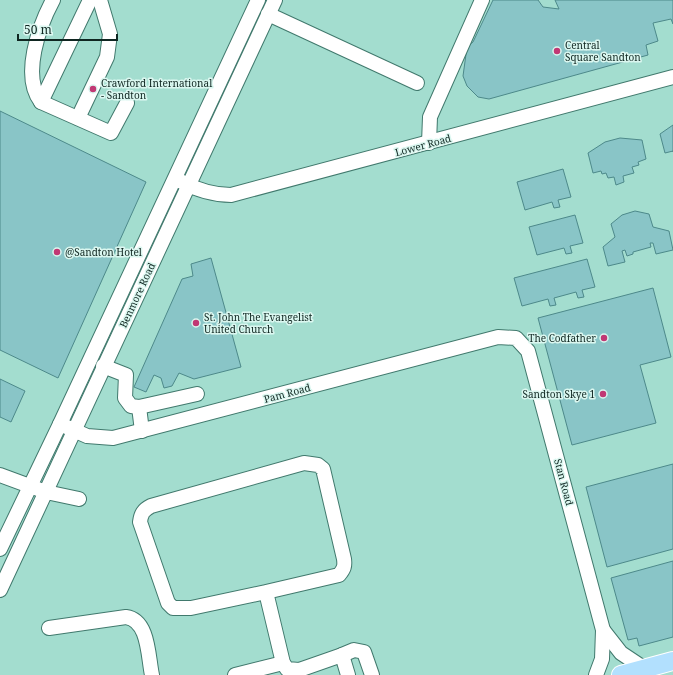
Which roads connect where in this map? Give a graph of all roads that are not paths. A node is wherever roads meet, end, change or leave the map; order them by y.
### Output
1 (52, 0) edge
2 (90, 0) edge
3 (100, 0) edge
4 (258, 0) edge
5 (275, 0) edge
6 (482, 0) edge
7 (268, 14) junction
8 (673, 77) edge
9 (417, 83) dead end
10 (41, 102) junction
11 (127, 103) dead end
12 (78, 118) junction
13 (429, 143) junction
14 (174, 177) junction
15 (188, 185) junction
16 (516, 338) joint
17 (103, 366) junction
18 (197, 394) dead end
19 (139, 407) junction
20 (67, 427) junction
21 (142, 431) junction
22 (0, 475) edge
23 (31, 485) junction
24 (46, 492) junction
25 (79, 498) dead end
26 (0, 549) edge
27 (0, 590) edge
28 (266, 592) junction
29 (49, 628) dead end
30 (603, 630) junction
31 (342, 656) junction
32 (673, 661) edge
33 (283, 663) junction
34 (645, 669) junction
35 (152, 675) edge
36 (235, 675) edge
37 (348, 675) edge
38 (372, 675) edge
39 (596, 675) edge
40 (621, 675) edge

1 - 10 street
2 - 10 street
3 - 12 street
4 - 14 street, Benmore Road
5 - 7 street, Benmore Road
6 - 13 street
7 - 9 street
7 - 15 street, Benmore Road
8 - 13 street, Lower Road
10 - 12 street
11 - 12 street
13 - 15 street, Lower Road
14 - 15 street, Lower Road
14 - 20 street, Benmore Road
15 - 17 street, Benmore Road
16 - 21 street, Pam Road
16 - 30 street, Stan Road
17 - 19 street
17 - 20 street, Benmore Road
18 - 19 street
19 - 21 street
20 - 21 street, Pam Road
20 - 23 street, Benmore Road
20 - 24 street, Benmore Road
22 - 23 street
23 - 24 street
23 - 26 street, Benmore Road
24 - 25 street
24 - 27 street, Benmore Road
28 - 28 street
28 - 33 street
29 - 35 street
30 - 34 street, Stan Road
30 - 39 street, Stan Road
31 - 33 street
31 - 37 street
31 - 38 street
32 - 34 main road
33 - 36 street
34 - 40 main road

